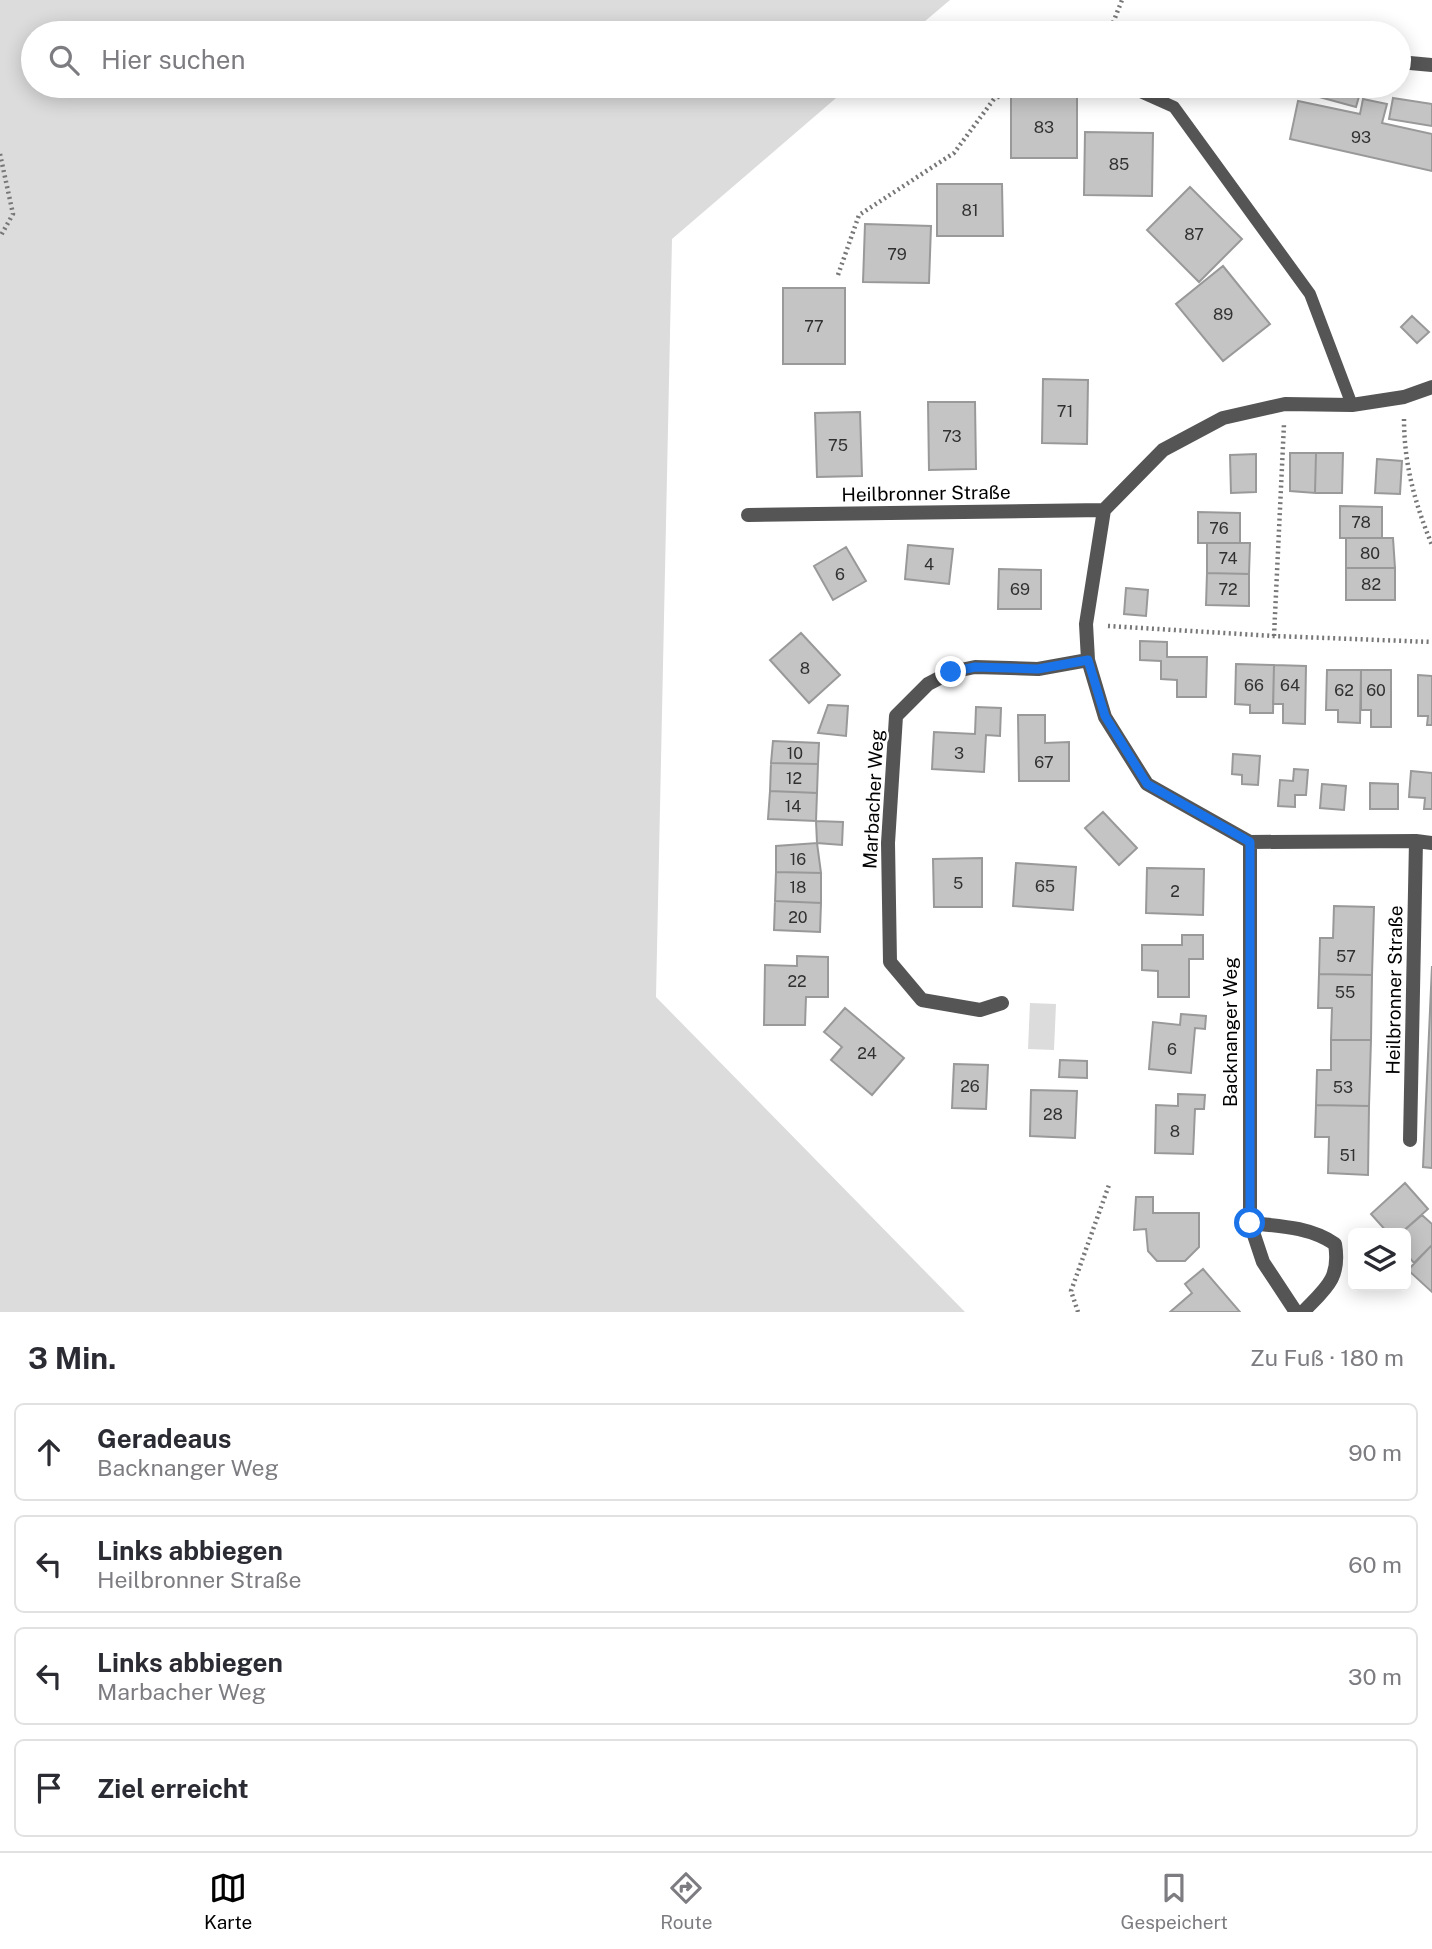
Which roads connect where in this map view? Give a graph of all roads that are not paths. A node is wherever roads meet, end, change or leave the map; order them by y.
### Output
1 (1411, 63) edge
2 (1432, 65) edge
3 (1154, 98) edge
4 (1432, 387) edge
5 (1352, 405) junction
6 (1104, 510) junction
7 (748, 515) dead end
8 (1088, 660) junction
9 (1416, 841) junction
10 (1250, 842) junction
11 (1432, 843) edge
12 (1002, 1003) dead end
13 (1410, 1140) dead end
14 (1250, 1223) junction
15 (1296, 1312) edge
16 (1303, 1312) edge

1 - 2 street
3 - 5 lane
4 - 5 street
5 - 6 street
6 - 7 street, Heilbronner Straße
6 - 8 street
8 - 10 street
8 - 12 street, Marbacher Weg
9 - 10 street
9 - 11 street
9 - 13 street, Heilbronner Straße
10 - 14 street, Backnanger Weg
14 - 15 street, Backnanger Weg
14 - 16 street

